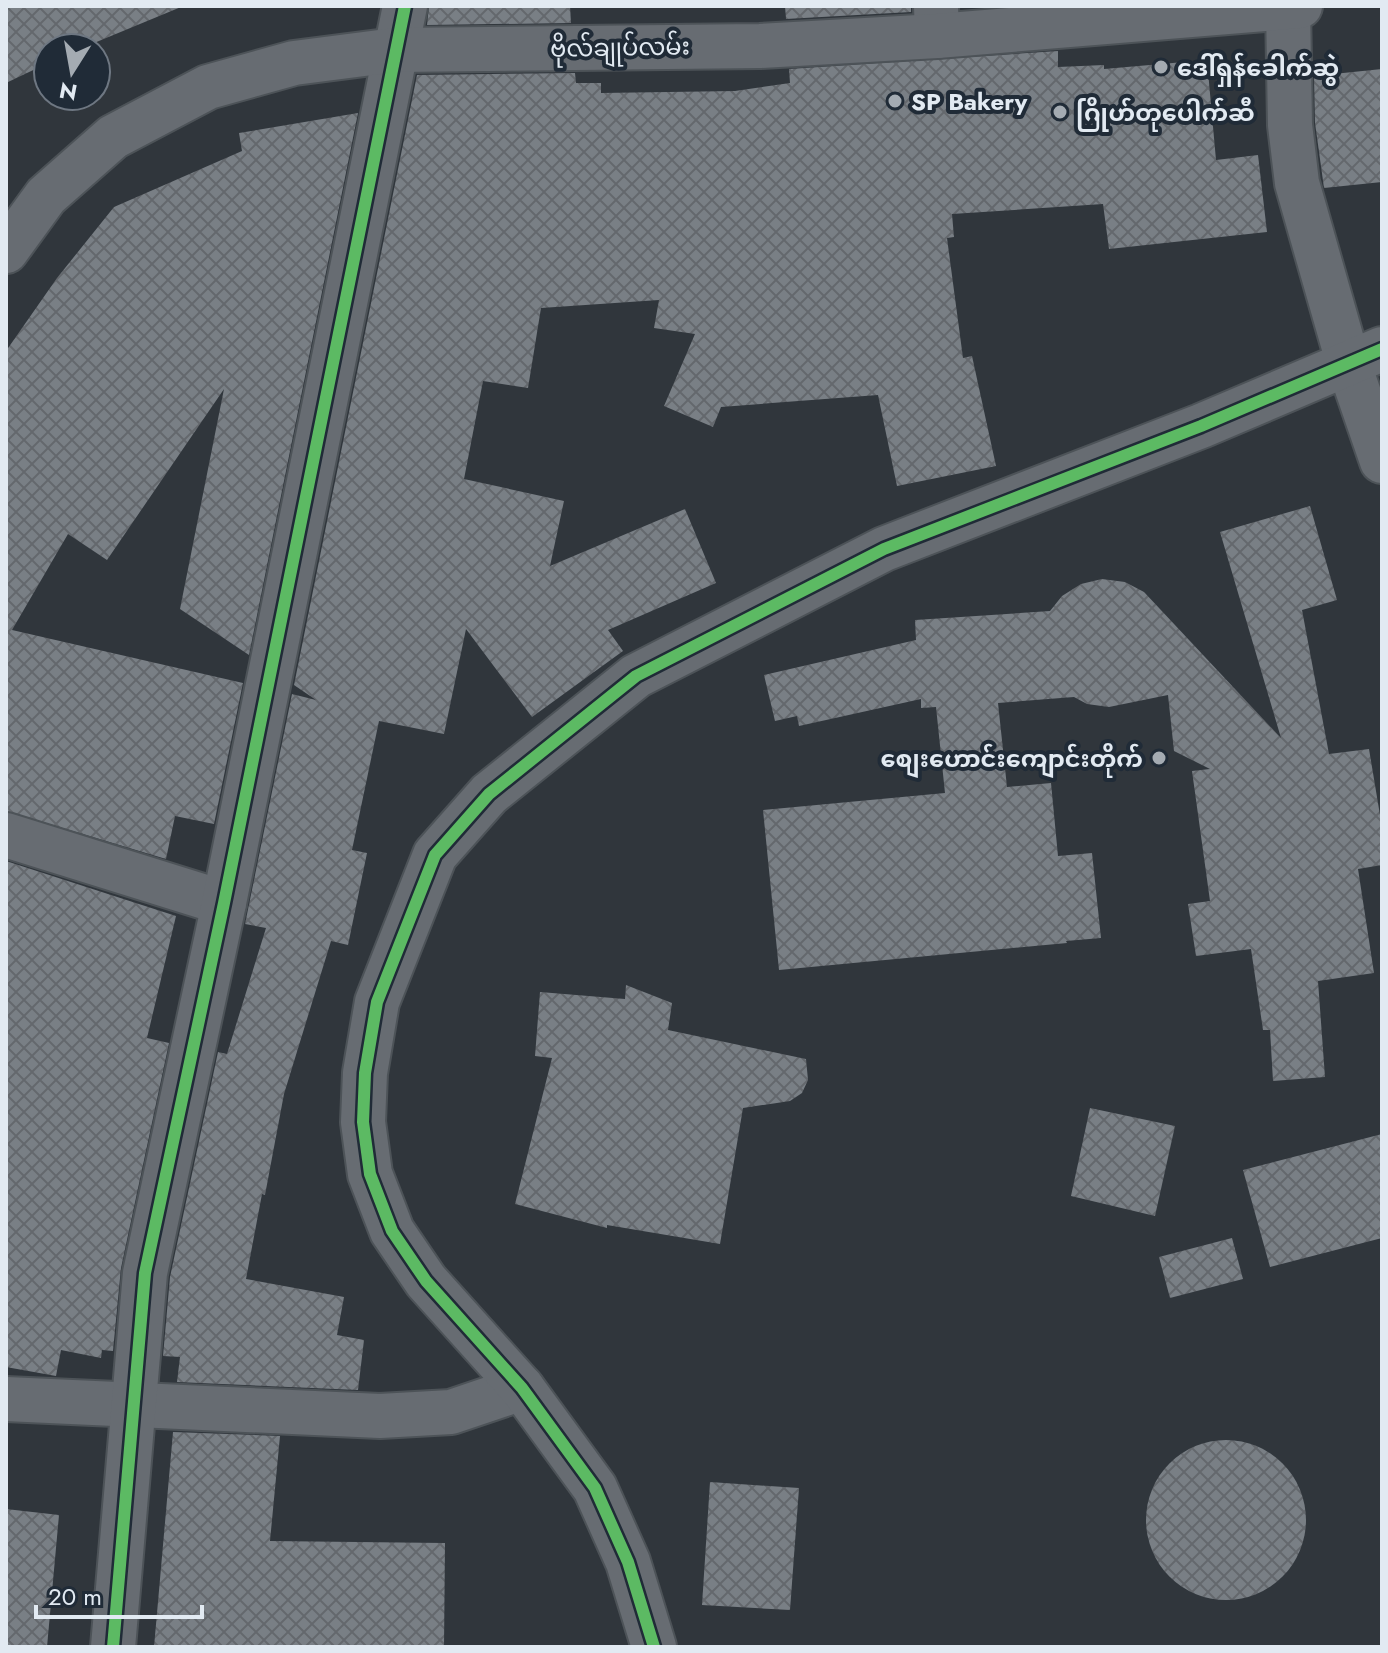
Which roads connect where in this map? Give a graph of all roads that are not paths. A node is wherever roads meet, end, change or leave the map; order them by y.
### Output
1 (405, 6) edge
2 (1292, 6) edge
3 (1078, 16) edge
4 (936, 21) edge
5 (395, 50) junction
6 (6, 251) edge
7 (1366, 357) edge
8 (1382, 461) edge
9 (6, 835) edge
10 (224, 903) junction
11 (522, 1388) junction
12 (6, 1399) edge
13 (132, 1405) junction
14 (113, 1647) edge
15 (654, 1647) edge

1 - 5 street
2 - 3 street, ဗိုလ်‌ချုပ်‌လမ်း
2 - 7 street
3 - 4 street, ဗိုလ်‌ချုပ်‌လမ်း
4 - 5 street, ဗိုလ်‌ချုပ်‌လမ်း
5 - 6 street, ဗိုလ်‌ချုပ်‌လမ်း
5 - 10 street
7 - 8 street
7 - 11 street
9 - 10 street
10 - 13 street
11 - 13 street
11 - 15 street
12 - 13 street
13 - 14 street

